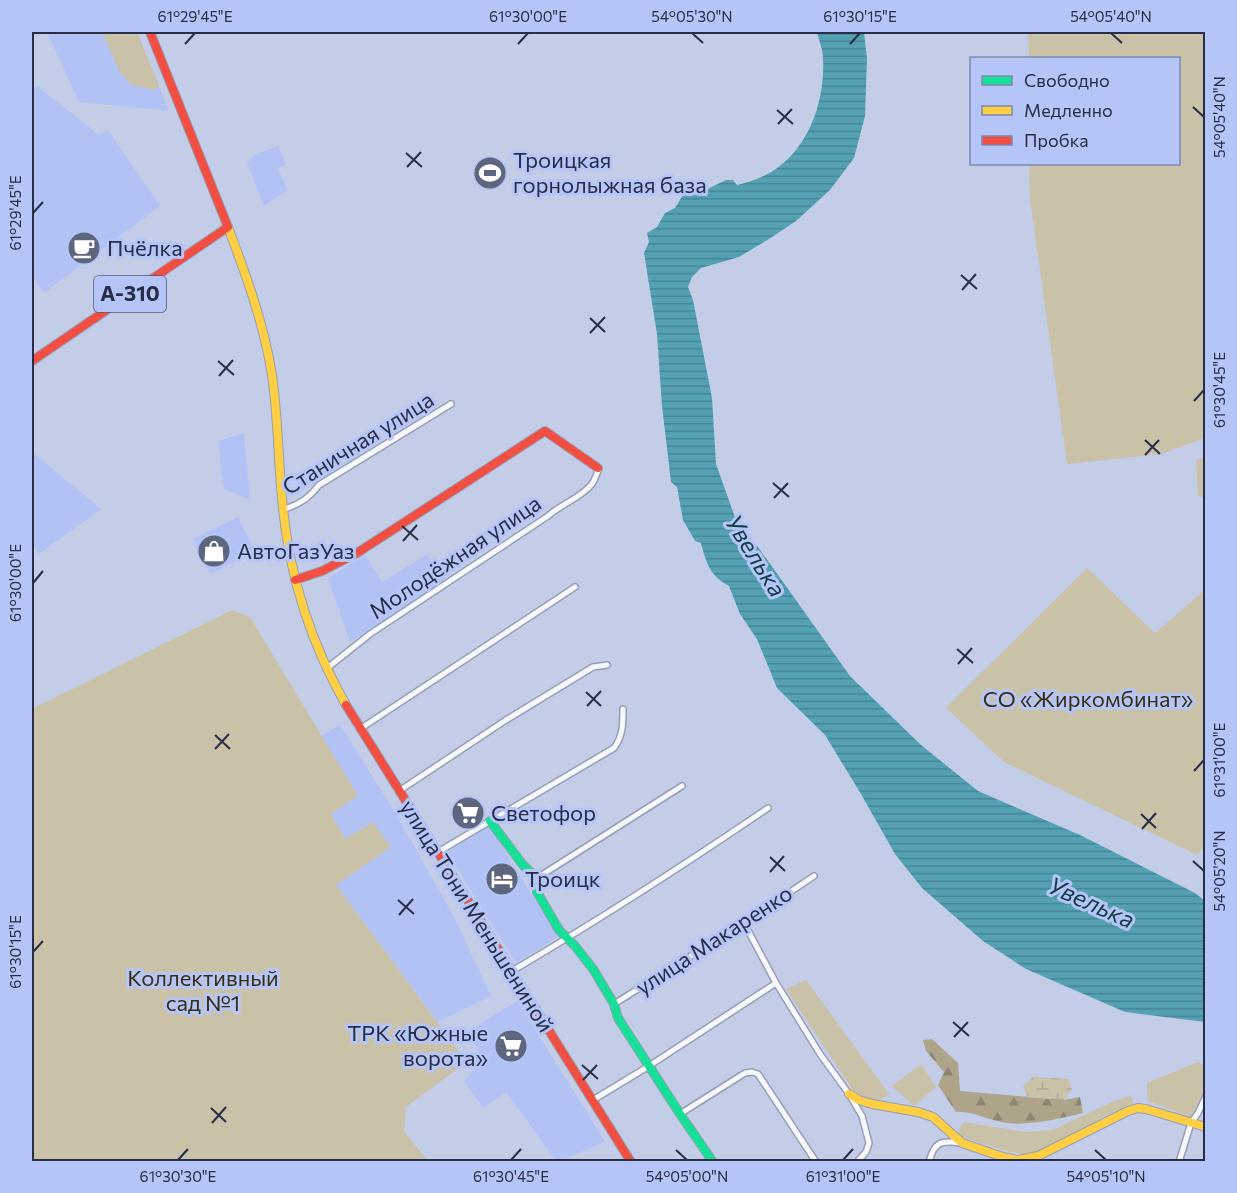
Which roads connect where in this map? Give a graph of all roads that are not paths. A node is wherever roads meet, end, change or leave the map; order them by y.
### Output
1 (150, 32) edge
2 (228, 227) junction
3 (32, 361) edge
4 (451, 404) dead end
5 (598, 469) joint
6 (282, 510) junction
7 (295, 580) junction
8 (575, 587) dead end
9 (607, 665) dead end
10 (326, 669) junction
11 (623, 709) dead end
12 (360, 729) junction
13 (682, 786) dead end
14 (399, 791) junction
15 (768, 808) dead end
16 (490, 821) junction
17 (438, 852) junction
18 (814, 876) dead end
19 (537, 878) junction
20 (744, 923) junction
21 (568, 938) junction
22 (512, 971) junction
23 (776, 983) junction
24 (614, 1004) junction
25 (649, 1066) junction
26 (849, 1094) junction
27 (1206, 1096) edge
28 (592, 1100) junction
29 (680, 1114) junction
30 (1191, 1123) junction
31 (1206, 1127) edge
32 (962, 1143) junction
33 (631, 1161) edge
34 (713, 1161) edge
35 (816, 1161) edge
36 (857, 1161) edge
37 (929, 1161) edge
38 (1179, 1161) edge

1 - 2 main road, улица Тони Меньшениной
2 - 3 main road, А-310
2 - 6 main road, улица Тони Меньшениной
4 - 6 street, Станичная улица
5 - 7 main road
5 - 10 street, Молодёжная улица
6 - 7 main road, улица Тони Меньшениной
7 - 10 main road, улица Тони Меньшениной
8 - 12 street
9 - 14 street
10 - 12 main road, улица Тони Меньшениной
11 - 16 street
12 - 14 main road, улица Тони Меньшениной
13 - 19 street
14 - 17 main road, улица Тони Меньшениной
15 - 21 street
16 - 17 street
16 - 19 main road, улица Макаренко
17 - 22 main road, улица Тони Меньшениной
18 - 20 street, улица Макаренко
19 - 21 main road, улица Макаренко
20 - 23 street
20 - 24 street, улица Макаренко
21 - 22 street
21 - 24 main road, улица Макаренко
22 - 28 main road, улица Тони Меньшениной
23 - 25 street
23 - 26 street
24 - 25 main road, улица Макаренко
25 - 28 street
25 - 29 main road, улица Макаренко
26 - 32 main road
26 - 36 street
27 - 30 street
28 - 33 main road, улица Тони Меньшениной
29 - 34 main road, улица Макаренко
29 - 35 street
30 - 31 main road
30 - 32 main road
30 - 38 street
32 - 37 street

